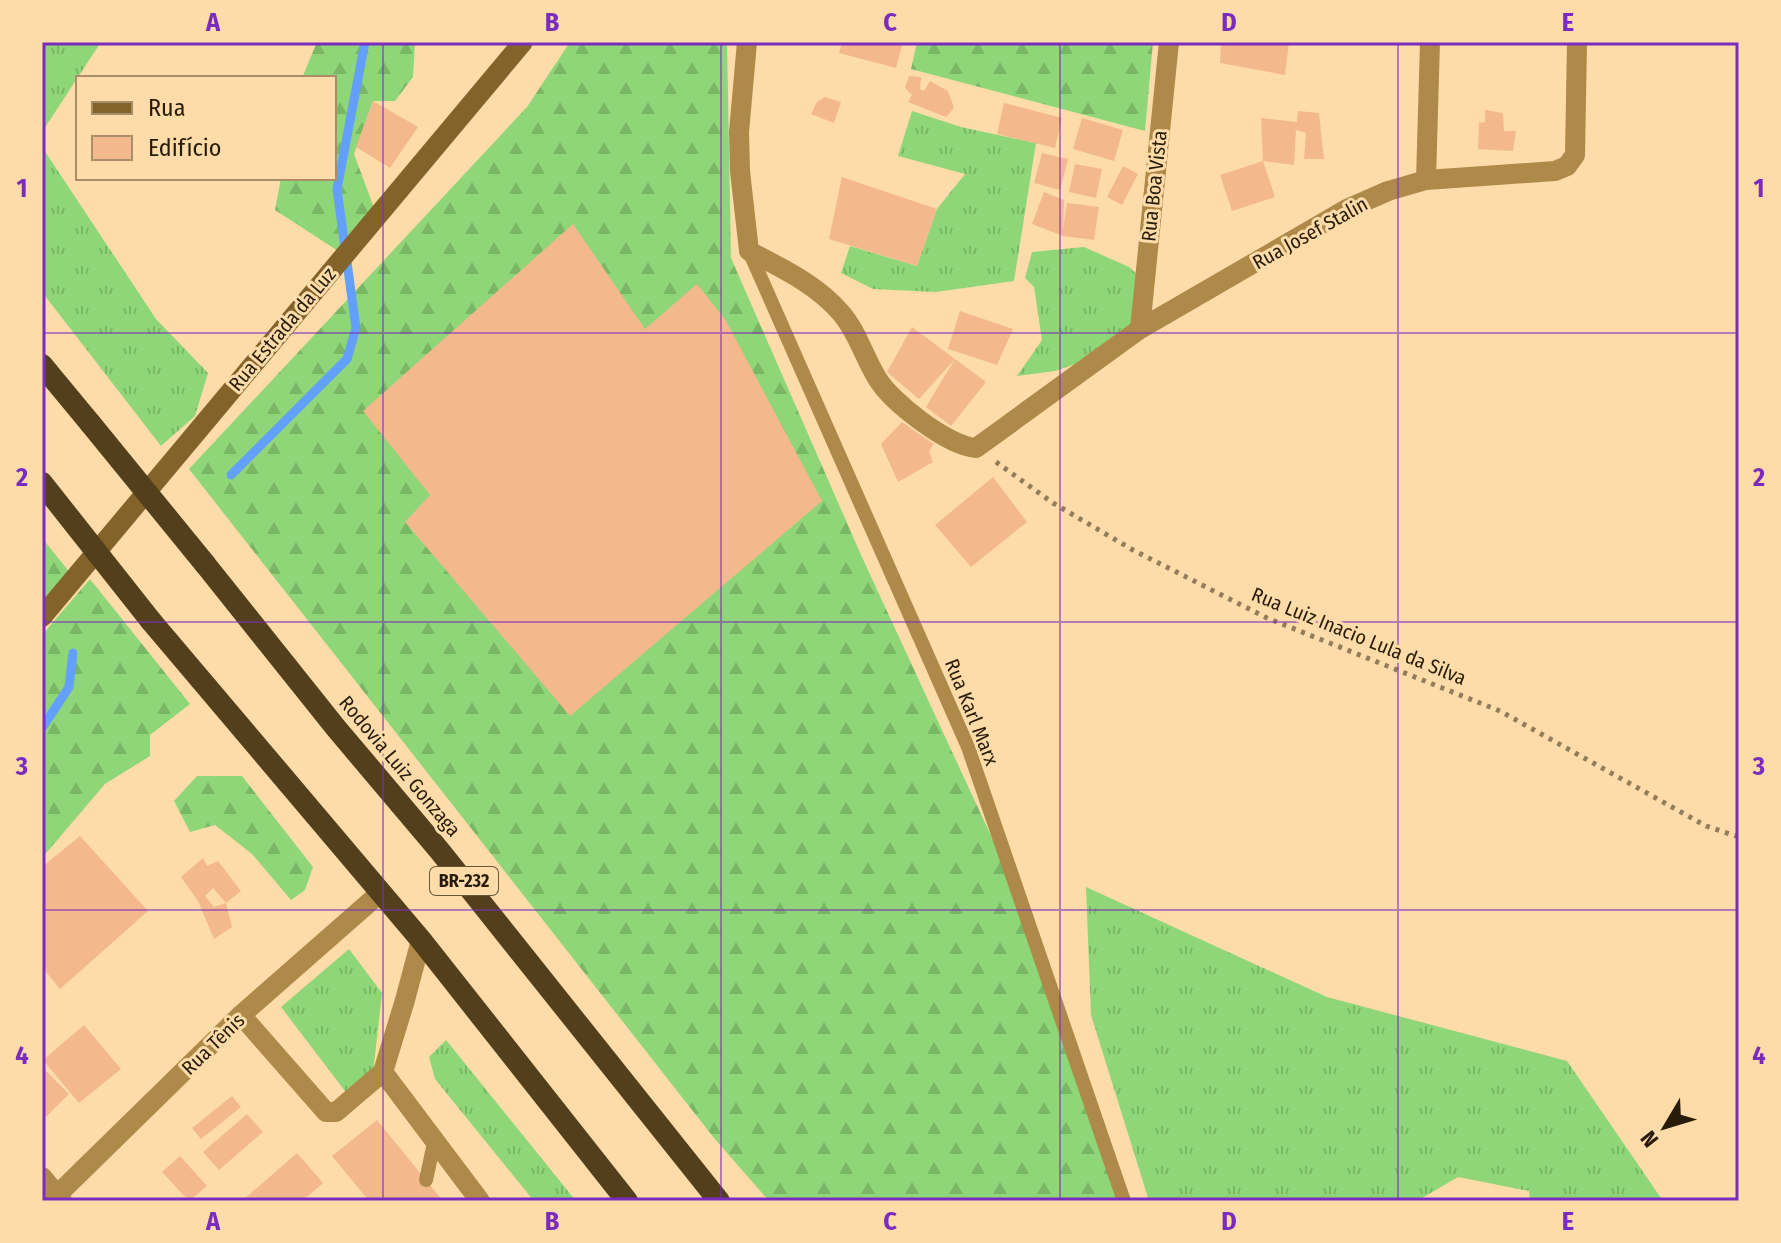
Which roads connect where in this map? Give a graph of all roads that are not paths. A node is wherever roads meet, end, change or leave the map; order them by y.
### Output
1 (523, 42) edge
2 (747, 42) edge
3 (1169, 42) edge
4 (1430, 42) edge
5 (1577, 42) edge
6 (1426, 180) junction
7 (749, 251) junction
8 (1140, 329) junction
9 (42, 365) edge
10 (42, 483) edge
11 (42, 617) edge
12 (380, 893) junction
13 (421, 940) junction
14 (241, 1015) junction
15 (383, 1072) junction
16 (434, 1143) junction
17 (42, 1177) edge
18 (426, 1180) dead end
19 (57, 1199) edge
20 (480, 1201) edge
21 (627, 1201) edge
22 (719, 1201) edge
23 (1124, 1201) edge

1 - 11 main road, Rua Estrada da Luz
2 - 7 street
3 - 8 street, Rua Boa Vista
4 - 6 street
5 - 6 street, Rua Josef Stalin
6 - 8 street, Rua Josef Stalin
7 - 8 street, Rua Josef Stalin
7 - 23 lane, Rua Karl Marx
9 - 22 highway, Rodovia Luiz Gonzaga / BR-232, bridge
10 - 12 highway, bridge
12 - 13 highway
12 - 14 street, Rua Tênis
13 - 15 street
13 - 21 highway
14 - 15 street
14 - 19 street, Rua Tênis
15 - 16 street
16 - 18 lane
16 - 20 street
17 - 19 street

